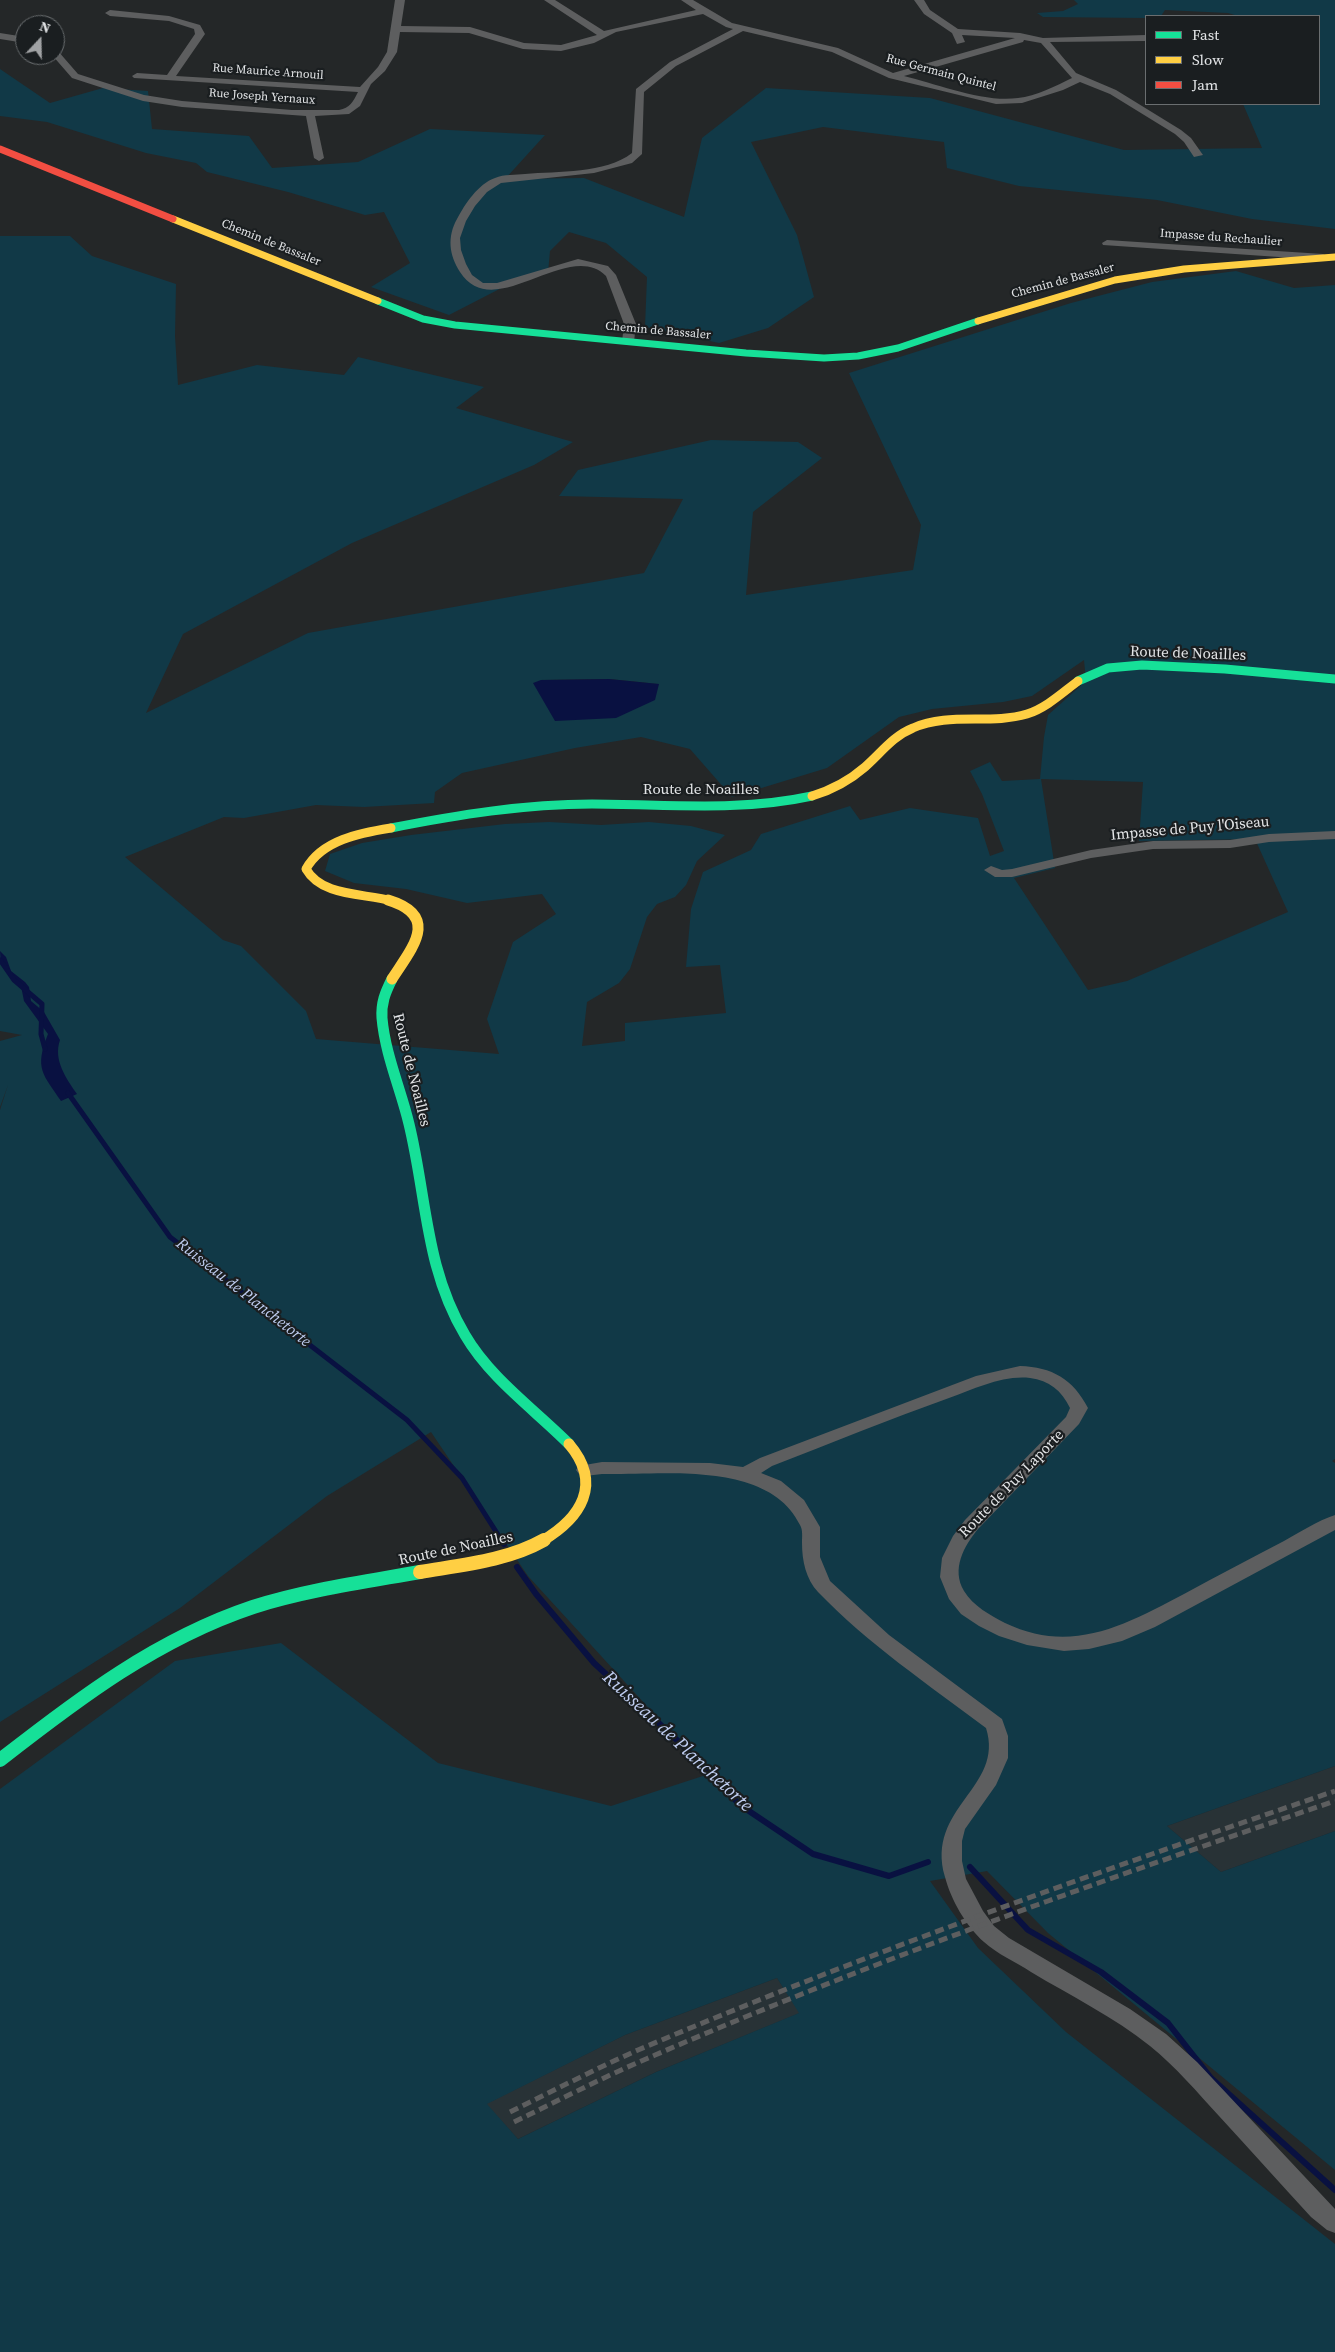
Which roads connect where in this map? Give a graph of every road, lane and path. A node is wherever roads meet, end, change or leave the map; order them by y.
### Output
1 (400, 0) edge
2 (549, 0) edge
3 (686, 0) edge
4 (919, 0) edge
5 (703, 11) junction
6 (110, 14) dead end
7 (742, 28) junction
8 (396, 30) junction
9 (956, 32) junction
10 (602, 34) junction
11 (0, 36) edge
12 (1029, 37) junction
13 (15, 38) edge
14 (1145, 38) edge
15 (1044, 41) junction
16 (970, 55) junction
17 (65, 65) edge
18 (137, 76) dead end
19 (892, 76) junction
20 (170, 78) junction
21 (1080, 78) junction
22 (364, 90) junction
23 (310, 114) junction
24 (0, 149) edge
25 (1198, 155) dead end
26 (319, 158) dead end
27 (1107, 243) dead end
28 (1334, 257) edge
29 (628, 342) junction
30 (1335, 679) edge
31 (1335, 835) edge
32 (991, 870) dead end
33 (585, 1470) junction
34 (746, 1474) junction
35 (1335, 1522) edge
36 (0, 1760) edge
37 (981, 1925) joint
38 (1335, 2223) edge

1 - 8 street, Rue Joseph Yernaux
2 - 10 street
3 - 5 street, Rue Germain Quintel
4 - 9 street
5 - 7 street, Rue Germain Quintel
5 - 10 street
6 - 20 street
7 - 19 street, Rue Germain Quintel
7 - 29 street
8 - 10 street
8 - 22 street, Rue Joseph Yernaux
9 - 12 street
9 - 16 street
11 - 13 street
12 - 15 street
12 - 16 street
14 - 15 street
15 - 21 street
16 - 19 street
17 - 23 street, Rue Joseph Yernaux
18 - 20 street, Rue Maurice Arnouil
19 - 21 street, Rue Germain Quintel
20 - 22 street, Rue Maurice Arnouil
21 - 25 street
22 - 23 street, Rue Joseph Yernaux
23 - 26 street
24 - 29 main road, Chemin de Bassaler
27 - 28 street, Impasse du Rechaulier
28 - 29 main road, Chemin de Bassaler
30 - 33 main road, Route de Noailles
31 - 32 street, Impasse de Puy l'Oiseau
33 - 34 street
33 - 36 main road, Route de Noailles
34 - 35 street, Route de Puy Laporte
34 - 37 street
37 - 38 street

